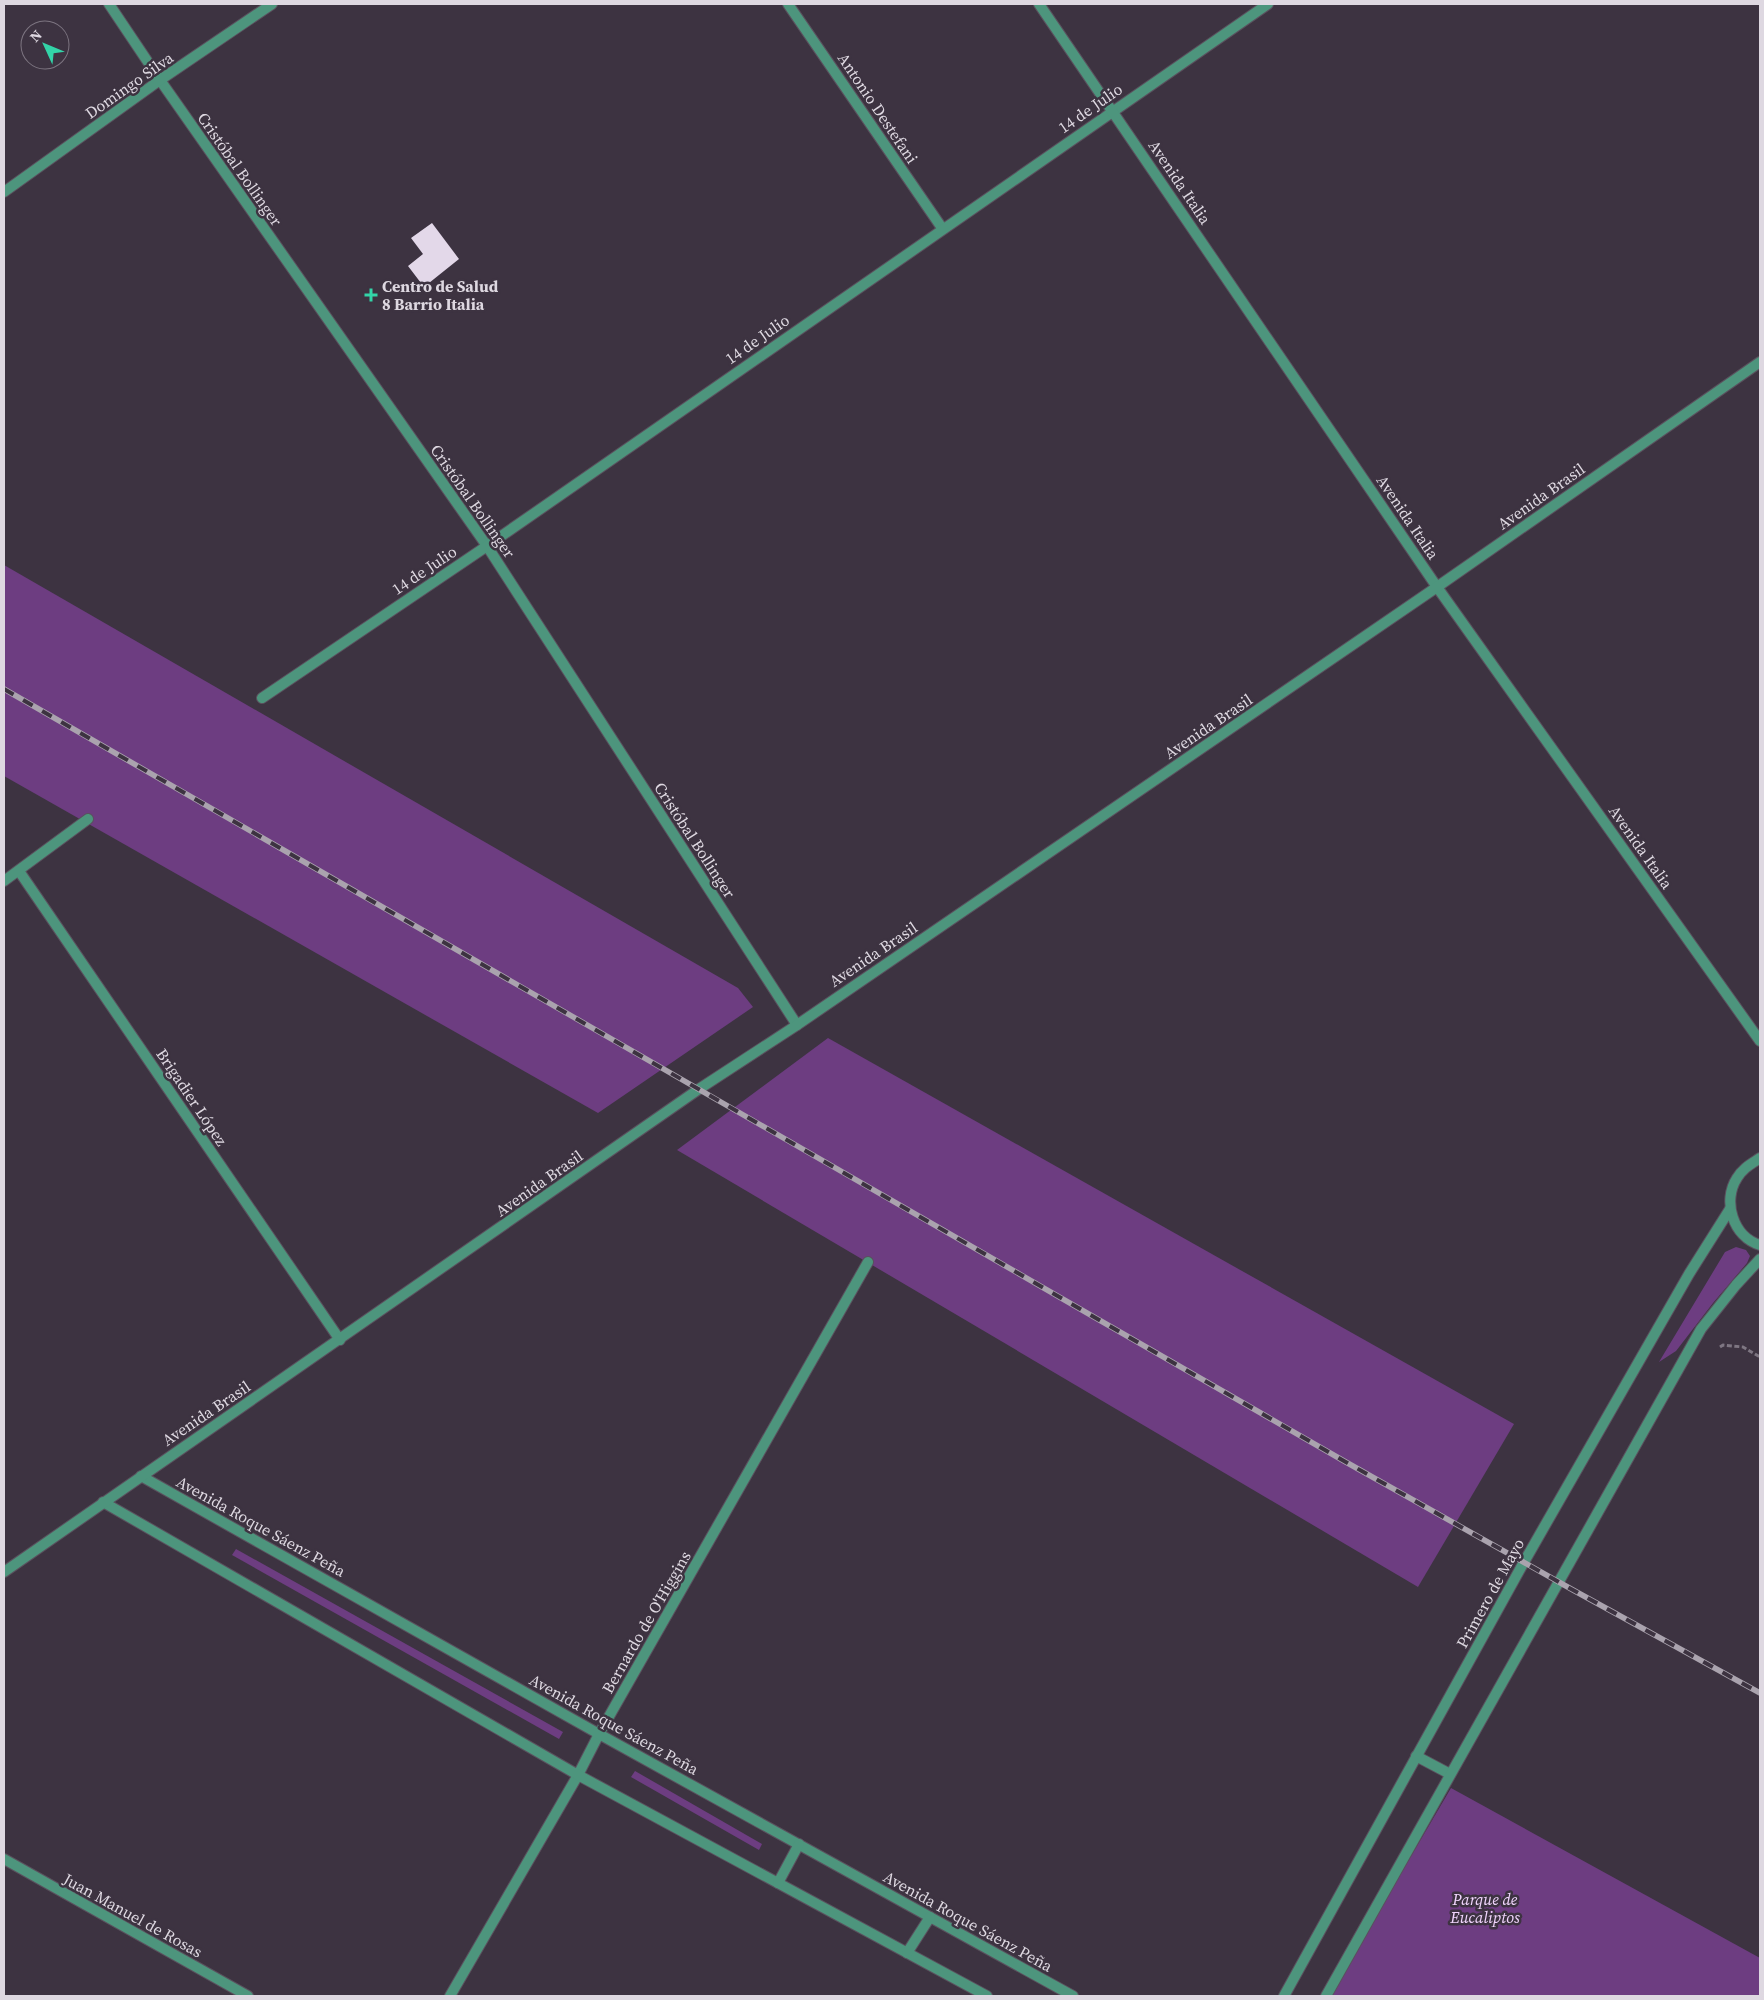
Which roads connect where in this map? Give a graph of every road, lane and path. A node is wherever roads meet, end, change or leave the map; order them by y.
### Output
1 (109, 4) edge
2 (272, 4) edge
3 (788, 4) edge
4 (1039, 4) edge
5 (1268, 4) edge
6 (160, 80) junction
7 (1113, 110) junction
8 (4, 192) edge
9 (942, 228) junction
10 (1760, 362) edge
11 (487, 546) junction
12 (1438, 587) junction
13 (262, 698) dead end
14 (88, 819) dead end
15 (18, 871) junction
16 (4, 881) edge
17 (797, 1024) junction
18 (1760, 1041) edge
19 (1760, 1149) edge
20 (1760, 1158) edge
21 (1746, 1166) junction
22 (1730, 1209) junction
23 (1760, 1245) edge
24 (1760, 1259) edge
25 (868, 1262) dead end
26 (340, 1340) junction
27 (141, 1476) junction
28 (103, 1502) junction
29 (4, 1572) edge
30 (599, 1734) junction
31 (1416, 1756) junction
32 (1450, 1774) junction
33 (578, 1775) junction
34 (799, 1844) junction
35 (4, 1859) edge
36 (778, 1883) junction
37 (930, 1917) junction
38 (907, 1953) junction
39 (1069, 1995) edge
40 (248, 1996) edge
41 (450, 1996) edge
42 (988, 1996) edge
43 (1284, 1996) edge
44 (1326, 1996) edge

1 - 6 street, Cristóbal Bollinger
2 - 6 street, Domingo Silva
3 - 9 street, Antonio Destefani
4 - 7 street, Avenida Italia
5 - 7 street, 14 de Julio
6 - 8 street, Domingo Silva
6 - 11 street, Cristóbal Bollinger
7 - 9 street, 14 de Julio
7 - 12 street, Avenida Italia
9 - 11 street, 14 de Julio
10 - 12 street, Avenida Brasil
11 - 13 street, 14 de Julio
11 - 17 street, Cristóbal Bollinger
12 - 17 street, Avenida Brasil
12 - 18 street, Avenida Italia
14 - 15 street
15 - 16 street
15 - 26 street, Brigadier López
17 - 26 street, Avenida Brasil
19 - 21 street
20 - 21 street
21 - 22 street
22 - 23 street
22 - 31 street, Primero de Mayo
24 - 32 street
25 - 30 street, Bernardo de O'Higgins
26 - 27 street, Avenida Brasil
27 - 28 street, Avenida Brasil
27 - 30 street, Avenida Roque Sáenz Peña
28 - 29 street, Avenida Brasil
28 - 33 street
30 - 33 street, Bernardo de O'Higgins
30 - 34 street, Avenida Roque Sáenz Peña
31 - 32 street
31 - 43 street, Primero de Mayo
32 - 44 street
33 - 36 street
33 - 41 street, Bernardo de O'Higgins
34 - 36 street
34 - 37 street, Avenida Roque Sáenz Peña
35 - 40 street, Juan Manuel de Rosas
36 - 38 street
37 - 38 street
37 - 39 street, Avenida Roque Sáenz Peña
38 - 42 street

